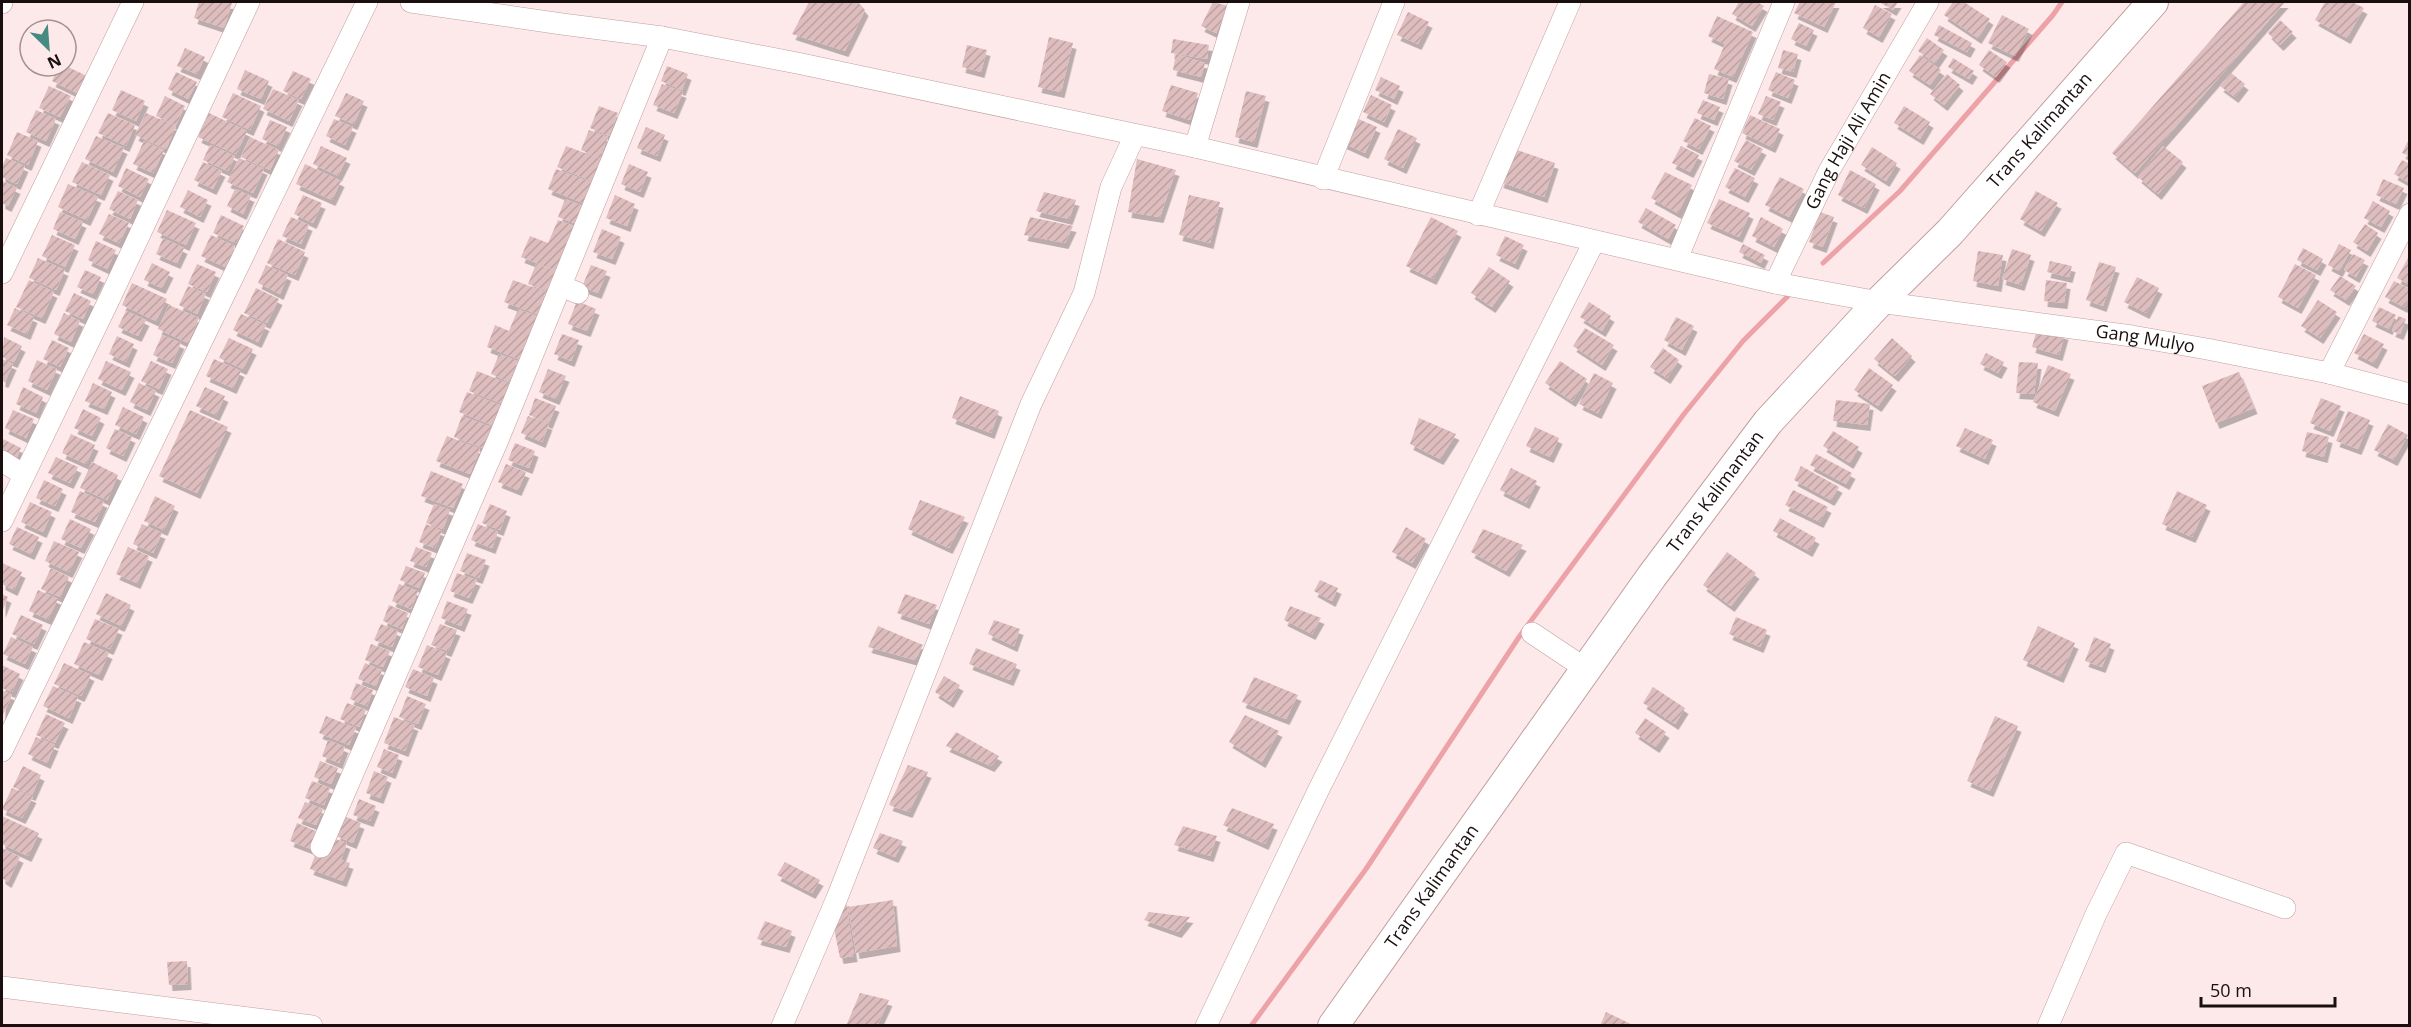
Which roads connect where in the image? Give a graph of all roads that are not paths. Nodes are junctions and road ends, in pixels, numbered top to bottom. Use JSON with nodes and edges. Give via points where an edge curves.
{"nodes":[{"id":1,"x":133,"y":2,"type":"edge"},
{"id":2,"x":249,"y":2,"type":"edge"},
{"id":3,"x":368,"y":2,"type":"edge"},
{"id":4,"x":411,"y":2,"type":"edge"},
{"id":5,"x":1239,"y":2,"type":"edge"},
{"id":6,"x":1394,"y":2,"type":"edge"},
{"id":7,"x":1570,"y":2,"type":"edge"},
{"id":8,"x":1784,"y":2,"type":"edge"},
{"id":9,"x":1928,"y":2,"type":"edge"},
{"id":10,"x":2153,"y":2,"type":"edge"},
{"id":11,"x":663,"y":37,"type":"junction"},
{"id":12,"x":1135,"y":135,"type":"junction"},
{"id":13,"x":1195,"y":147,"type":"junction"},
{"id":14,"x":1323,"y":178,"type":"junction"},
{"id":15,"x":2409,"y":214,"type":"edge"},
{"id":16,"x":1478,"y":215,"type":"junction"},
{"id":17,"x":1594,"y":242,"type":"junction"},
{"id":18,"x":1677,"y":259,"type":"junction"},
{"id":19,"x":2,"y":273,"type":"edge"},
{"id":20,"x":1780,"y":284,"type":"junction"},
{"id":21,"x":1880,"y":302,"type":"junction"},
{"id":22,"x":2328,"y":373,"type":"junction"},
{"id":23,"x":2409,"y":394,"type":"edge"},
{"id":24,"x":2,"y":461,"type":"edge"},
{"id":25,"x":24,"y":475,"type":"junction"},
{"id":26,"x":2,"y":521,"type":"edge"},
{"id":27,"x":1532,"y":633,"type":"dead end"},
{"id":28,"x":1586,"y":669,"type":"junction"},
{"id":29,"x":2,"y":751,"type":"edge"},
{"id":30,"x":321,"y":848,"type":"dead end"},
{"id":31,"x":2285,"y":908,"type":"dead end"},
{"id":32,"x":2,"y":987,"type":"edge"},
{"id":33,"x":312,"y":1026,"type":"edge"},
{"id":34,"x":783,"y":1026,"type":"edge"},
{"id":35,"x":1206,"y":1026,"type":"edge"},
{"id":36,"x":1333,"y":1026,"type":"edge"},
{"id":37,"x":2048,"y":1026,"type":"edge"}],
"edges":[{"from":1,"to":19,"type":"street"},
{"from":2,"to":25,"type":"street"},
{"from":3,"to":29,"type":"street"},
{"from":4,"to":11,"type":"street","name":"Gang Mulyo"},
{"from":5,"to":13,"type":"street"},
{"from":6,"to":14,"type":"street"},
{"from":7,"to":16,"type":"street"},
{"from":8,"to":18,"type":"street"},
{"from":9,"to":20,"type":"street","name":"Gang Haji Ali Amin","via":[[1829,171]]},
{"from":10,"to":21,"type":"highway","name":"Trans Kalimantan","via":[[1950,232]]},
{"from":11,"to":12,"type":"street","name":"Gang Mulyo"},
{"from":11,"to":30,"type":"street","via":[[569,290],[498,440]]},
{"from":12,"to":13,"type":"street","name":"Gang Mulyo"},
{"from":12,"to":34,"type":"street","via":[[1111,187],[1084,293],[1030,404]]},
{"from":13,"to":14,"type":"street","name":"Gang Mulyo"},
{"from":14,"to":16,"type":"street","name":"Gang Mulyo"},
{"from":15,"to":22,"type":"street"},
{"from":16,"to":17,"type":"street","name":"Gang Mulyo"},
{"from":17,"to":18,"type":"street","name":"Gang Mulyo"},
{"from":17,"to":35,"type":"street","via":[[1318,791]]},
{"from":18,"to":20,"type":"street","name":"Gang Mulyo"},
{"from":20,"to":21,"type":"street","name":"Gang Mulyo"},
{"from":21,"to":22,"type":"street","name":"Gang Mulyo","via":[[2132,336]]},
{"from":21,"to":28,"type":"highway","name":"Trans Kalimantan","via":[[1768,422]]},
{"from":22,"to":23,"type":"street","name":"Gang Mulyo"},
{"from":24,"to":25,"type":"street"},
{"from":25,"to":26,"type":"street"},
{"from":27,"to":28,"type":"street"},
{"from":28,"to":36,"type":"highway","name":"Trans Kalimantan"},
{"from":31,"to":37,"type":"street","via":[[2126,854]]},
{"from":32,"to":33,"type":"street"}]}
